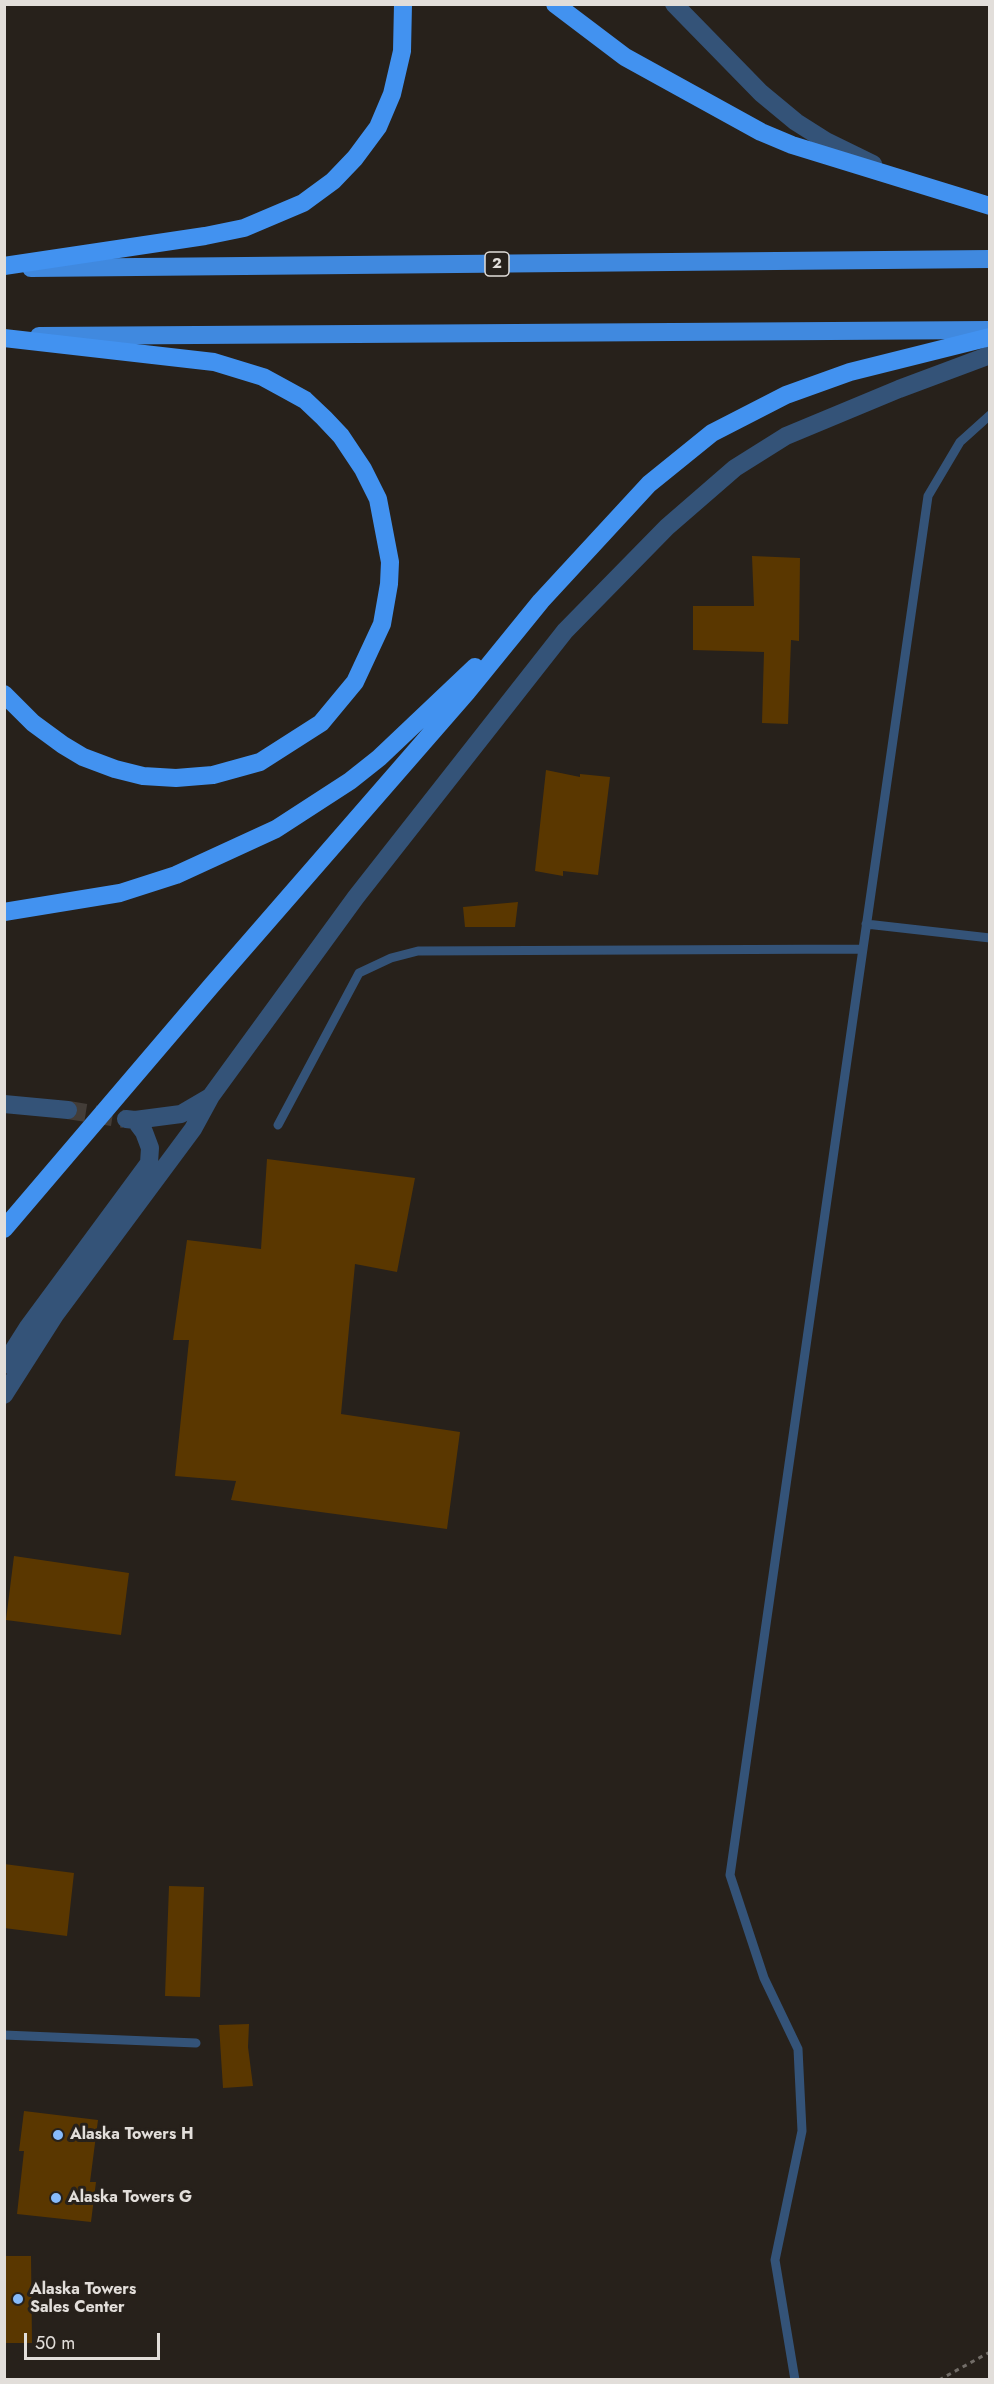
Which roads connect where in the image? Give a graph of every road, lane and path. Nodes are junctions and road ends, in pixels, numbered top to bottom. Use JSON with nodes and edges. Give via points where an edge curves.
{"nodes":[{"id":1,"x":404,"y":4,"type":"edge"},
{"id":2,"x":555,"y":4,"type":"edge"},
{"id":3,"x":674,"y":4,"type":"edge"},
{"id":4,"x":921,"y":186,"type":"junction"},
{"id":5,"x":990,"y":206,"type":"edge"},
{"id":6,"x":990,"y":259,"type":"edge"},
{"id":7,"x":4,"y":267,"type":"edge"},
{"id":8,"x":990,"y":330,"type":"edge"},
{"id":9,"x":4,"y":337,"type":"edge"},
{"id":10,"x":990,"y":337,"type":"edge"},
{"id":11,"x":990,"y":356,"type":"edge"},
{"id":12,"x":990,"y":415,"type":"edge"},
{"id":13,"x":540,"y":601,"type":"junction"},
{"id":14,"x":4,"y":694,"type":"edge"},
{"id":15,"x":4,"y":912,"type":"edge"},
{"id":16,"x":866,"y":924,"type":"junction"},
{"id":17,"x":990,"y":938,"type":"edge"},
{"id":18,"x":862,"y":949,"type":"junction"},
{"id":19,"x":211,"y":1096,"type":"junction"},
{"id":20,"x":4,"y":1104,"type":"edge"},
{"id":21,"x":68,"y":1110,"type":"tunnel mouth"},
{"id":22,"x":278,"y":1125,"type":"dead end"},
{"id":23,"x":4,"y":1229,"type":"edge"},
{"id":24,"x":4,"y":1365,"type":"edge"},
{"id":25,"x":4,"y":1395,"type":"edge"},
{"id":26,"x":4,"y":2036,"type":"edge"},
{"id":27,"x":196,"y":2043,"type":"dead end"},
{"id":28,"x":990,"y":2352,"type":"edge"},
{"id":29,"x":795,"y":2379,"type":"edge"},
{"id":30,"x":939,"y":2379,"type":"edge"}],
"edges":[{"from":1,"to":7,"type":"highway","via":[[402,51],[392,93],[378,127],[333,181],[303,203],[244,228]]},
{"from":2,"to":4,"type":"highway","via":[[625,57],[761,132]]},
{"from":3,"to":4,"type":"street","via":[[753,86],[796,122],[834,145]]},
{"from":4,"to":5,"type":"highway"},
{"from":6,"to":7,"type":"highway","number":"2"},
{"from":8,"to":9,"type":"highway"},
{"from":9,"to":14,"type":"highway","via":[[214,362],[285,388],[324,418],[363,469],[378,499],[390,562],[382,624],[355,682],[321,723],[260,762],[213,775],[176,778],[115,769],[63,745]]},
{"from":10,"to":13,"type":"highway","via":[[822,381],[753,410],[712,434],[649,484]]},
{"from":11,"to":19,"type":"street","via":[[786,436],[735,468],[667,527],[565,631],[356,897]]},
{"from":12,"to":16,"type":"lane","via":[[960,442],[928,496]]},
{"from":13,"to":15,"type":"highway","via":[[379,758],[276,829],[176,875],[61,905]]},
{"from":13,"to":23,"type":"highway","via":[[467,692]]},
{"from":16,"to":17,"type":"lane"},
{"from":16,"to":18,"type":"lane"},
{"from":18,"to":22,"type":"lane","via":[[418,951],[391,958],[358,973]]},
{"from":18,"to":29,"type":"lane","via":[[730,1875],[764,1978],[798,2049],[802,2131],[775,2260]]},
{"from":19,"to":24,"type":"street","via":[[181,1114],[130,1120],[144,1132],[150,1148],[148,1163]]},
{"from":19,"to":25,"type":"street","via":[[193,1129],[77,1284]]},
{"from":20,"to":21,"type":"street"},
{"from":26,"to":27,"type":"lane"},
{"from":28,"to":30,"type":"path"}]}
